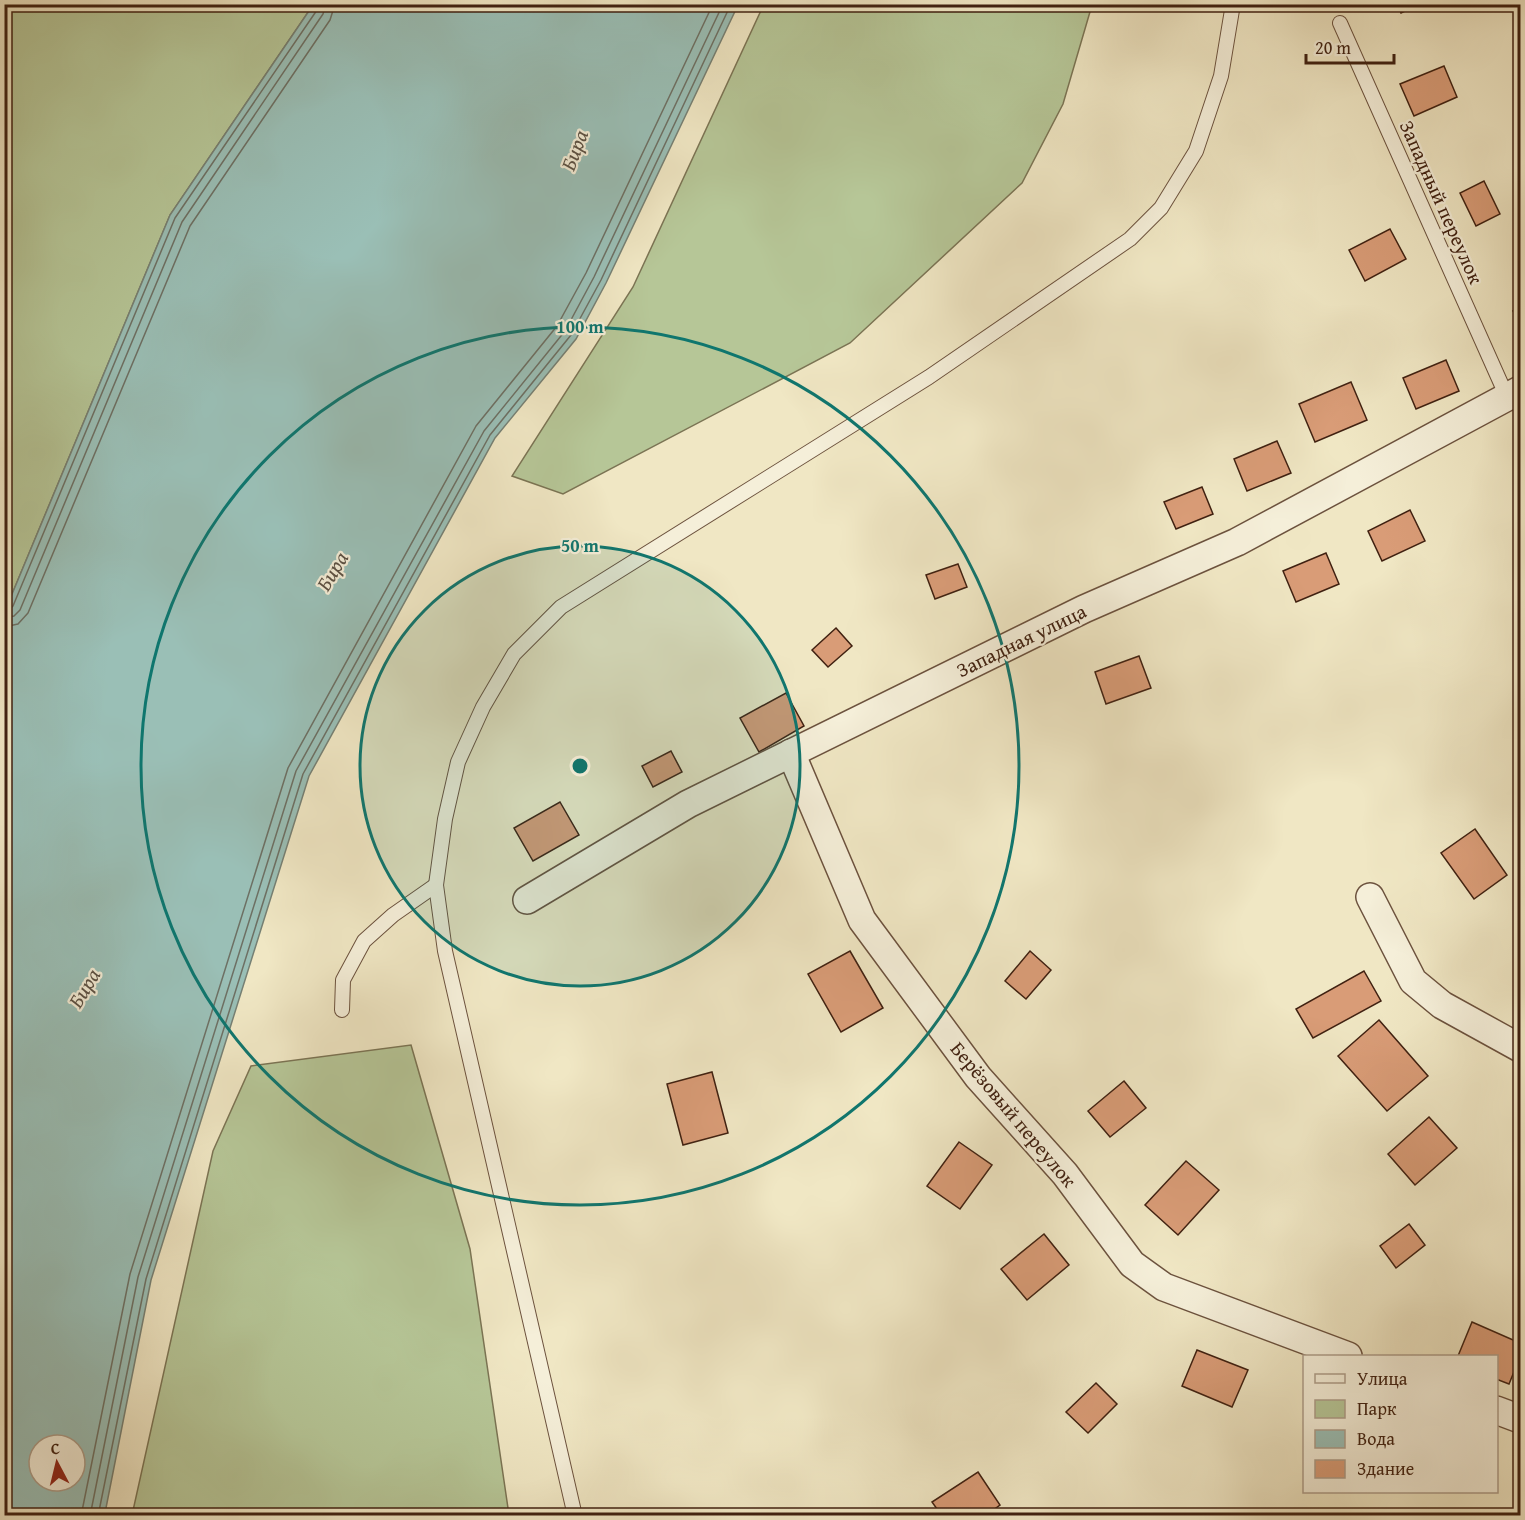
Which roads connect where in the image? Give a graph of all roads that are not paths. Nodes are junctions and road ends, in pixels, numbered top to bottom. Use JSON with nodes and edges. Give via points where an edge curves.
{"nodes":[{"id":1,"x":1233,"y":4,"type":"edge"},
{"id":2,"x":1340,"y":23,"type":"dead end"},
{"id":3,"x":1514,"y":393,"type":"edge"},
{"id":4,"x":791,"y":753,"type":"junction"},
{"id":5,"x":436,"y":885,"type":"junction"},
{"id":6,"x":1370,"y":897,"type":"dead end"},
{"id":7,"x":527,"y":900,"type":"dead end"},
{"id":8,"x":342,"y":1010,"type":"dead end"},
{"id":9,"x":1521,"y":1048,"type":"edge"},
{"id":10,"x":1345,"y":1355,"type":"edge"},
{"id":11,"x":1498,"y":1410,"type":"edge"},
{"id":12,"x":1521,"y":1419,"type":"edge"},
{"id":13,"x":575,"y":1515,"type":"edge"}],
"edges":[{"from":1,"to":5,"type":"lane","via":[[1221,76],[1196,151],[1161,208],[1130,239],[928,377],[561,607],[514,654],[483,707],[458,762]]},
{"from":2,"to":3,"type":"lane","name":"Западный переулок"},
{"from":3,"to":4,"type":"street","name":"Западная улица","via":[[1237,542],[1084,609]]},
{"from":4,"to":7,"type":"street","name":"Западная улица","via":[[688,804]]},
{"from":4,"to":10,"type":"street","name":"Берёзовый переулок","via":[[862,920],[978,1077],[1065,1174],[1132,1263],[1164,1287]]},
{"from":5,"to":8,"type":"lane","via":[[364,941],[343,980]]},
{"from":5,"to":13,"type":"lane","via":[[445,951]]},
{"from":6,"to":9,"type":"street","via":[[1413,981],[1442,1005]]},
{"from":11,"to":12,"type":"street"}]}
